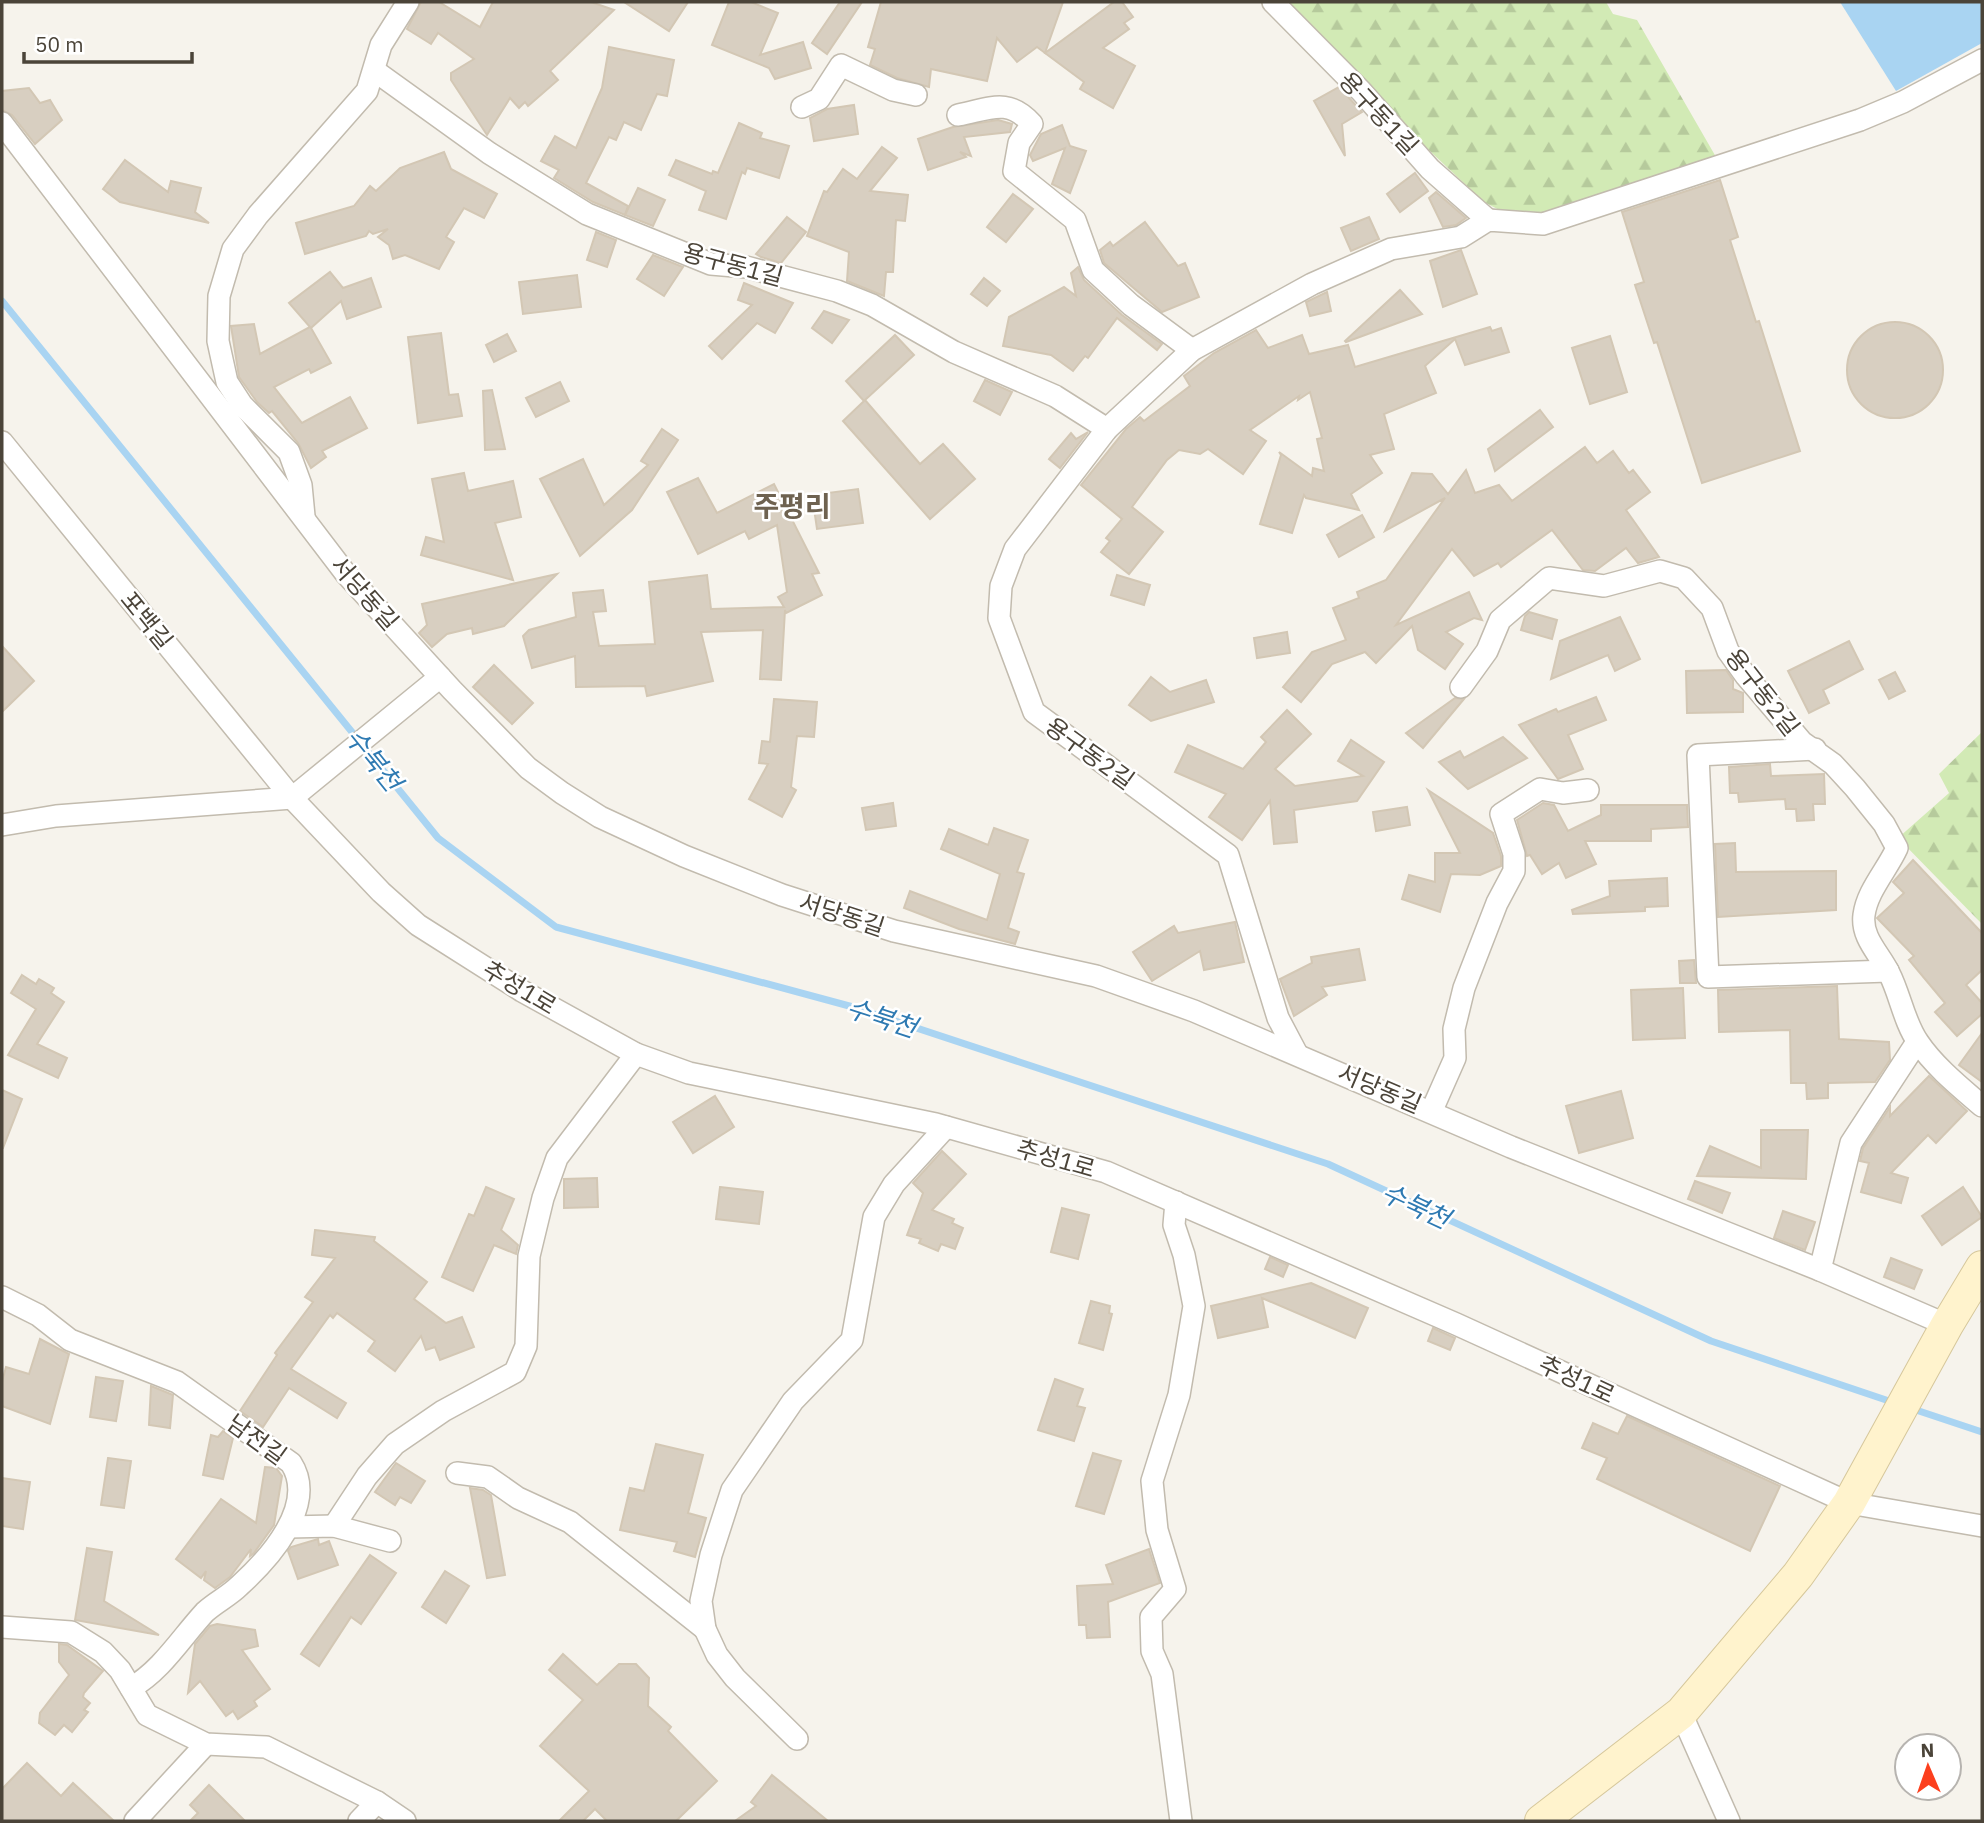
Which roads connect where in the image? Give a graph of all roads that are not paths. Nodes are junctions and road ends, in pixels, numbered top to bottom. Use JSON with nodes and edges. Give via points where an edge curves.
{"nodes":[{"id":1,"x":408,"y":2,"type":"edge"},
{"id":2,"x":1273,"y":2,"type":"edge"},
{"id":3,"x":1982,"y":60,"type":"edge"},
{"id":4,"x":375,"y":71,"type":"junction"},
{"id":5,"x":916,"y":96,"type":"dead end"},
{"id":6,"x":802,"y":107,"type":"dead end"},
{"id":7,"x":958,"y":115,"type":"dead end"},
{"id":8,"x":2,"y":124,"type":"edge"},
{"id":9,"x":1488,"y":220,"type":"junction"},
{"id":10,"x":1192,"y":350,"type":"junction"},
{"id":11,"x":1107,"y":429,"type":"junction"},
{"id":12,"x":2,"y":442,"type":"edge"},
{"id":13,"x":304,"y":516,"type":"junction"},
{"id":14,"x":440,"y":677,"type":"junction"},
{"id":15,"x":1461,"y":687,"type":"dead end"},
{"id":16,"x":1815,"y":749,"type":"junction"},
{"id":17,"x":1588,"y":790,"type":"dead end"},
{"id":18,"x":298,"y":792,"type":"junction"},
{"id":19,"x":2,"y":825,"type":"edge"},
{"id":20,"x":1888,"y":971,"type":"junction"},
{"id":21,"x":1917,"y":1042,"type":"junction"},
{"id":22,"x":636,"y":1054,"type":"junction"},
{"id":23,"x":1297,"y":1054,"type":"junction"},
{"id":24,"x":1982,"y":1106,"type":"edge"},
{"id":25,"x":1432,"y":1110,"type":"junction"},
{"id":26,"x":946,"y":1127,"type":"junction"},
{"id":27,"x":1176,"y":1202,"type":"junction"},
{"id":28,"x":1982,"y":1267,"type":"edge"},
{"id":29,"x":1821,"y":1270,"type":"junction"},
{"id":30,"x":2,"y":1297,"type":"edge"},
{"id":31,"x":1943,"y":1333,"type":"junction"},
{"id":32,"x":457,"y":1473,"type":"dead end"},
{"id":33,"x":1850,"y":1500,"type":"junction"},
{"id":34,"x":334,"y":1526,"type":"junction"},
{"id":35,"x":1982,"y":1526,"type":"edge"},
{"id":36,"x":289,"y":1527,"type":"junction"},
{"id":37,"x":390,"y":1541,"type":"dead end"},
{"id":38,"x":2,"y":1627,"type":"edge"},
{"id":39,"x":705,"y":1629,"type":"junction"},
{"id":40,"x":131,"y":1688,"type":"junction"},
{"id":41,"x":1681,"y":1713,"type":"junction"},
{"id":42,"x":797,"y":1739,"type":"dead end"},
{"id":43,"x":206,"y":1744,"type":"junction"},
{"id":44,"x":377,"y":1802,"type":"junction"},
{"id":45,"x":135,"y":1821,"type":"edge"},
{"id":46,"x":359,"y":1821,"type":"edge"},
{"id":47,"x":405,"y":1821,"type":"edge"},
{"id":48,"x":1181,"y":1821,"type":"edge"},
{"id":49,"x":1541,"y":1821,"type":"edge"},
{"id":50,"x":1729,"y":1821,"type":"edge"}],
"edges":[{"from":1,"to":4,"type":"street","via":[[381,45]]},
{"from":2,"to":9,"type":"street","name":"용구동1길","via":[[1430,169]]},
{"from":3,"to":9,"type":"street","via":[[1860,121],[1556,220],[1543,224]]},
{"from":4,"to":11,"type":"street","name":"용구동1길","via":[[489,153],[587,214],[711,264],[746,267],[872,305],[954,352],[1055,396]]},
{"from":4,"to":13,"type":"street","via":[[351,113],[233,249],[219,296],[218,341],[227,382],[242,405],[289,452],[301,485]]},
{"from":5,"to":6,"type":"street","via":[[841,65],[819,99]]},
{"from":7,"to":10,"type":"street","via":[[1007,106],[1020,110],[1032,124],[1019,143],[1014,171],[1075,220],[1093,270]]},
{"from":8,"to":13,"type":"street","name":"서당동길"},
{"from":9,"to":10,"type":"street","name":"용구동2길","via":[[1461,237],[1391,249],[1352,264]]},
{"from":10,"to":11,"type":"street","name":"용구동2길"},
{"from":11,"to":23,"type":"street","name":"용구동2길","via":[[1015,549],[1001,586],[999,618],[1034,712],[1228,855],[1278,1018]]},
{"from":12,"to":18,"type":"street","name":"포백길"},
{"from":13,"to":14,"type":"street","name":"서당동길","via":[[346,574]]},
{"from":14,"to":18,"type":"street"},
{"from":14,"to":23,"type":"street","name":"서당동길","via":[[528,768],[562,793],[600,817],[684,856],[782,895],[894,931],[1097,976]]},
{"from":15,"to":16,"type":"street","name":"용구동2길","via":[[1487,651],[1500,620],[1549,578],[1604,586],[1660,571],[1684,578],[1702,594],[1728,651],[1746,676],[1802,742]]},
{"from":16,"to":20,"type":"street","name":"용구동2길","via":[[1855,788],[1884,824],[1896,848],[1863,916],[1867,938]]},
{"from":16,"to":20,"type":"street","via":[[1698,755],[1708,977]]},
{"from":17,"to":25,"type":"street","via":[[1563,793],[1540,789],[1501,814],[1514,854],[1514,871],[1464,988],[1454,1030],[1455,1058]]},
{"from":18,"to":19,"type":"street"},
{"from":18,"to":22,"type":"street","name":"추성1로","via":[[381,892],[418,925],[522,991]]},
{"from":20,"to":21,"type":"street","name":"용구동2길"},
{"from":21,"to":24,"type":"street","name":"용구동2길"},
{"from":21,"to":29,"type":"street","via":[[1851,1143]]},
{"from":22,"to":26,"type":"street","name":"추성1로","via":[[690,1073]]},
{"from":22,"to":34,"type":"street","via":[[557,1158],[529,1256],[526,1346],[515,1372],[394,1444]]},
{"from":23,"to":25,"type":"street","name":"서당동길"},
{"from":25,"to":29,"type":"street","name":"서당동길","via":[[1558,1166]]},
{"from":26,"to":27,"type":"street","name":"추성1로","via":[[1106,1172]]},
{"from":26,"to":39,"type":"street","via":[[894,1184],[874,1217],[852,1340],[793,1401],[732,1490],[701,1601]]},
{"from":27,"to":33,"type":"street","name":"추성1로"},
{"from":27,"to":48,"type":"street","via":[[1174,1225],[1194,1306],[1179,1395],[1152,1481],[1157,1530],[1175,1589],[1151,1617],[1152,1651],[1162,1674]]},
{"from":28,"to":31,"type":"street"},
{"from":29,"to":31,"type":"street","name":"서당동길"},
{"from":30,"to":36,"type":"street","name":"남전길","via":[[38,1315],[70,1340],[177,1382],[291,1463],[299,1478]]},
{"from":31,"to":33,"type":"street"},
{"from":32,"to":39,"type":"street","via":[[488,1477],[518,1498],[570,1522]]},
{"from":33,"to":35,"type":"street","name":"추성1로"},
{"from":33,"to":41,"type":"street","via":[[1798,1575]]},
{"from":34,"to":36,"type":"street"},
{"from":34,"to":37,"type":"street"},
{"from":36,"to":40,"type":"street","name":"남전길","via":[[239,1587],[215,1603],[151,1674]]},
{"from":38,"to":40,"type":"street","via":[[71,1632],[103,1652]]},
{"from":39,"to":42,"type":"street","via":[[735,1678]]},
{"from":40,"to":43,"type":"street","via":[[147,1715]]},
{"from":41,"to":49,"type":"street"},
{"from":41,"to":50,"type":"street"},
{"from":43,"to":44,"type":"street","via":[[266,1747]]},
{"from":43,"to":45,"type":"street"},
{"from":44,"to":46,"type":"street"},
{"from":44,"to":47,"type":"street"}]}
